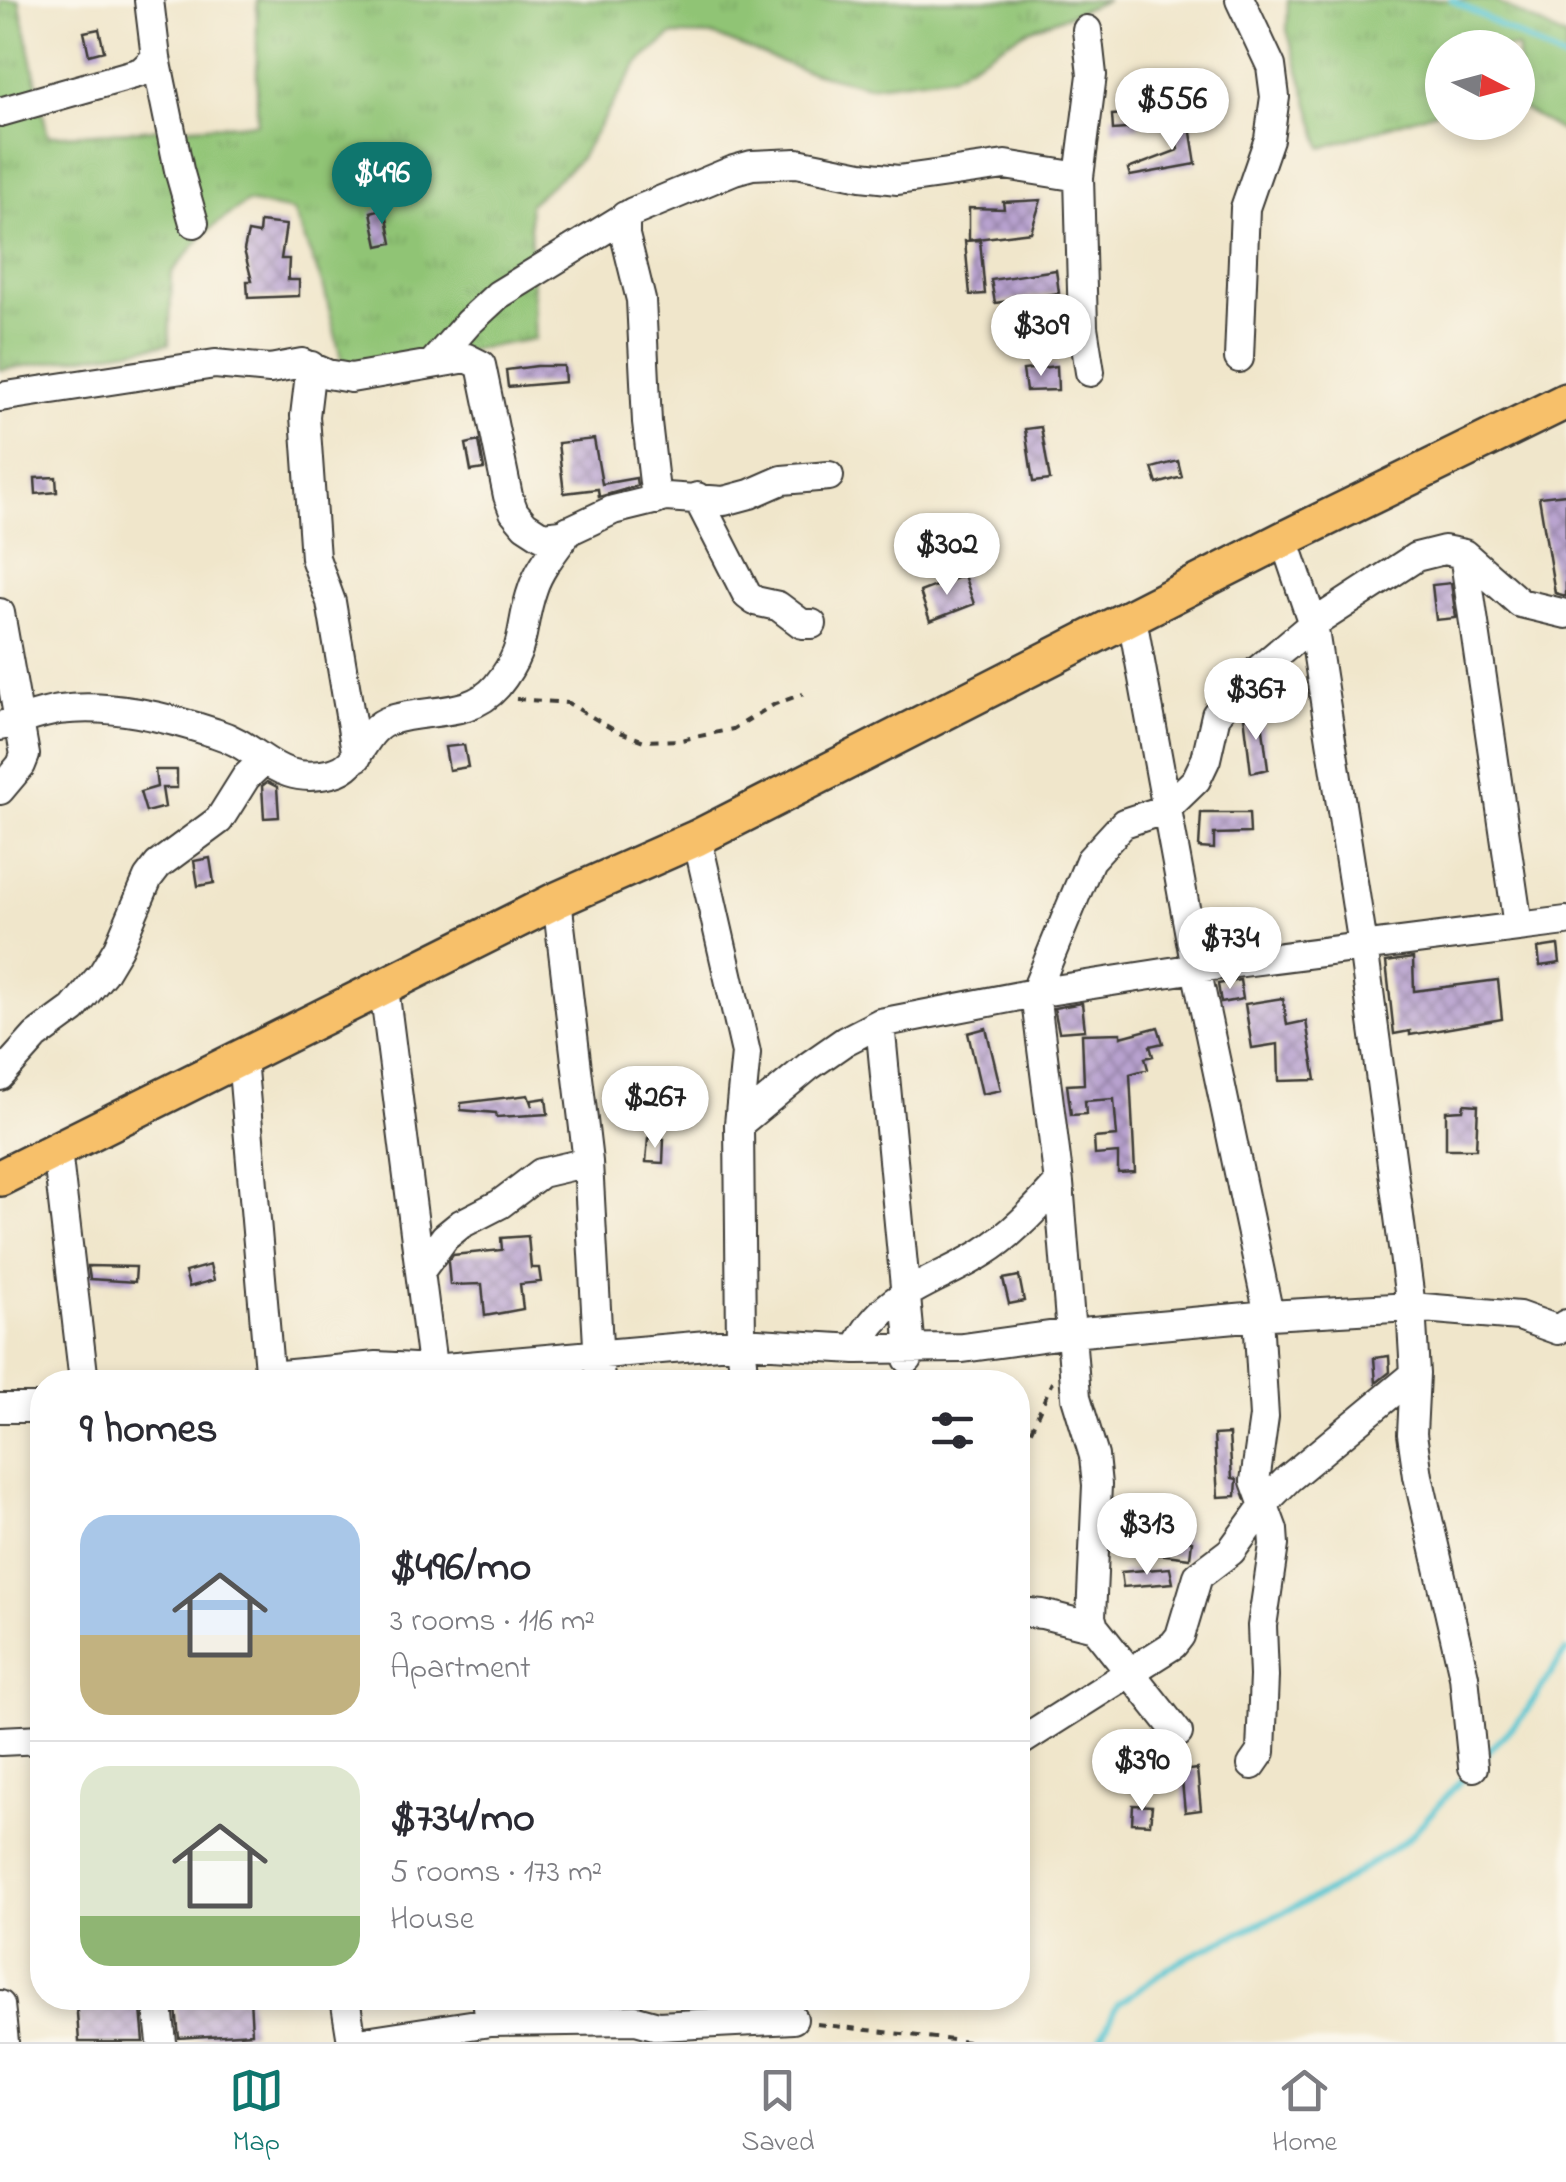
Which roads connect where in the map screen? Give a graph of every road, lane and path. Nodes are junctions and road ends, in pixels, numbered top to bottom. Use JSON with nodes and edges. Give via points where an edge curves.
{"nodes":[{"id":1,"x":149,"y":0,"type":"edge"},
{"id":2,"x":1240,"y":0,"type":"edge"},
{"id":3,"x":1087,"y":30,"type":"dead end"},
{"id":4,"x":156,"y":58,"type":"junction"},
{"id":5,"x":0,"y":112,"type":"edge"},
{"id":6,"x":1079,"y":177,"type":"junction"},
{"id":7,"x":625,"y":216,"type":"junction"},
{"id":8,"x":194,"y":223,"type":"dead end"},
{"id":9,"x":1239,"y":358,"type":"dead end"},
{"id":10,"x":433,"y":362,"type":"junction"},
{"id":11,"x":310,"y":366,"type":"junction"},
{"id":12,"x":1090,"y":372,"type":"dead end"},
{"id":13,"x":0,"y":397,"type":"edge"},
{"id":14,"x":1566,"y":401,"type":"edge"},
{"id":15,"x":829,"y":476,"type":"dead end"},
{"id":16,"x":698,"y":497,"type":"junction"},
{"id":17,"x":656,"y":500,"type":"junction"},
{"id":18,"x":525,"y":525,"type":"junction"},
{"id":19,"x":568,"y":530,"type":"junction"},
{"id":20,"x":1284,"y":539,"type":"junction"},
{"id":21,"x":1464,"y":554,"type":"junction"},
{"id":22,"x":534,"y":585,"type":"junction"},
{"id":23,"x":0,"y":614,"type":"edge"},
{"id":24,"x":1566,"y":614,"type":"edge"},
{"id":25,"x":1132,"y":618,"type":"junction"},
{"id":26,"x":812,"y":624,"type":"dead end"},
{"id":27,"x":1313,"y":624,"type":"junction"},
{"id":28,"x":803,"y":694,"type":"dead end"},
{"id":29,"x":513,"y":699,"type":"dead end"},
{"id":30,"x":9,"y":724,"type":"edge"},
{"id":31,"x":357,"y":757,"type":"junction"},
{"id":32,"x":262,"y":762,"type":"junction"},
{"id":33,"x":0,"y":790,"type":"edge"},
{"id":34,"x":1166,"y":809,"type":"junction"},
{"id":35,"x":697,"y":838,"type":"junction"},
{"id":36,"x":558,"y":900,"type":"junction"},
{"id":37,"x":1566,"y":921,"type":"edge"},
{"id":38,"x":1518,"y":926,"type":"junction"},
{"id":39,"x":1363,"y":946,"type":"junction"},
{"id":40,"x":1196,"y":968,"type":"junction"},
{"id":41,"x":384,"y":988,"type":"junction"},
{"id":42,"x":1036,"y":992,"type":"junction"},
{"id":43,"x":880,"y":1023,"type":"junction"},
{"id":44,"x":242,"y":1058,"type":"junction"},
{"id":45,"x":0,"y":1076,"type":"edge"},
{"id":46,"x":739,"y":1124,"type":"junction"},
{"id":47,"x":57,"y":1150,"type":"junction"},
{"id":48,"x":588,"y":1162,"type":"junction"},
{"id":49,"x":0,"y":1178,"type":"edge"},
{"id":50,"x":1059,"y":1182,"type":"junction"},
{"id":51,"x":420,"y":1270,"type":"junction"},
{"id":52,"x":905,"y":1292,"type":"junction"},
{"id":53,"x":1412,"y":1306,"type":"junction"},
{"id":54,"x":1263,"y":1316,"type":"junction"},
{"id":55,"x":1563,"y":1334,"type":"edge"},
{"id":56,"x":1072,"y":1339,"type":"junction"},
{"id":57,"x":741,"y":1342,"type":"junction"},
{"id":58,"x":856,"y":1349,"type":"junction"},
{"id":59,"x":598,"y":1354,"type":"junction"},
{"id":60,"x":909,"y":1354,"type":"junction"},
{"id":61,"x":83,"y":1370,"type":"edge"},
{"id":62,"x":269,"y":1370,"type":"edge"},
{"id":63,"x":344,"y":1370,"type":"edge"},
{"id":64,"x":399,"y":1370,"type":"edge"},
{"id":65,"x":432,"y":1370,"type":"edge"},
{"id":66,"x":478,"y":1370,"type":"edge"},
{"id":67,"x":599,"y":1370,"type":"edge"},
{"id":68,"x":744,"y":1370,"type":"edge"},
{"id":69,"x":1415,"y":1374,"type":"junction"},
{"id":70,"x":0,"y":1408,"type":"edge"},
{"id":71,"x":30,"y":1408,"type":"edge"},
{"id":72,"x":1030,"y":1433,"type":"edge"},
{"id":73,"x":1264,"y":1506,"type":"junction"},
{"id":74,"x":1092,"y":1582,"type":"junction"},
{"id":75,"x":1030,"y":1613,"type":"edge"},
{"id":76,"x":1094,"y":1627,"type":"junction"},
{"id":77,"x":1128,"y":1672,"type":"junction"},
{"id":78,"x":1178,"y":1733,"type":"dead end"},
{"id":79,"x":1030,"y":1735,"type":"edge"},
{"id":80,"x":30,"y":1740,"type":"edge"},
{"id":81,"x":0,"y":1741,"type":"edge"},
{"id":82,"x":1252,"y":1764,"type":"dead end"},
{"id":83,"x":1473,"y":1767,"type":"dead end"},
{"id":84,"x":0,"y":2005,"type":"edge"},
{"id":85,"x":158,"y":2010,"type":"edge"},
{"id":86,"x":348,"y":2010,"type":"edge"},
{"id":87,"x":488,"y":2010,"type":"edge"},
{"id":88,"x":794,"y":2020,"type":"edge"},
{"id":89,"x":637,"y":2025,"type":"edge"},
{"id":90,"x":4,"y":2042,"type":"edge"},
{"id":91,"x":162,"y":2042,"type":"edge"},
{"id":92,"x":356,"y":2042,"type":"edge"},
{"id":93,"x":969,"y":2042,"type":"edge"}],
"edges":[{"from":1,"to":4,"type":"street"},
{"from":2,"to":9,"type":"street","via":[[1270,66],[1275,97],[1245,208]]},
{"from":3,"to":6,"type":"street","via":[[1091,90]]},
{"from":4,"to":5,"type":"street","via":[[141,72]]},
{"from":4,"to":8,"type":"street"},
{"from":6,"to":7,"type":"street","via":[[1005,165],[898,180],[797,163],[752,165]]},
{"from":6,"to":12,"type":"street"},
{"from":7,"to":10,"type":"street","via":[[498,295]]},
{"from":7,"to":17,"type":"street","via":[[642,300]]},
{"from":10,"to":11,"type":"street","via":[[351,378]]},
{"from":10,"to":18,"type":"street","via":[[468,358],[480,365],[508,496]]},
{"from":11,"to":13,"type":"street","via":[[215,364]]},
{"from":11,"to":31,"type":"street","via":[[305,416],[315,558],[330,602]]},
{"from":14,"to":20,"type":"main road"},
{"from":15,"to":16,"type":"street","via":[[782,480],[724,500]]},
{"from":16,"to":17,"type":"street"},
{"from":16,"to":26,"type":"street","via":[[747,595]]},
{"from":17,"to":19,"type":"street"},
{"from":18,"to":19,"type":"street","via":[[550,538]]},
{"from":18,"to":22,"type":"street"},
{"from":19,"to":22,"type":"street"},
{"from":20,"to":25,"type":"main road"},
{"from":20,"to":27,"type":"street"},
{"from":21,"to":24,"type":"street","via":[[1520,603]]},
{"from":21,"to":27,"type":"street","via":[[1444,550],[1416,557]]},
{"from":21,"to":38,"type":"street"},
{"from":22,"to":31,"type":"street","via":[[520,650],[493,690],[458,710],[379,724]]},
{"from":23,"to":30,"type":"street"},
{"from":25,"to":34,"type":"street"},
{"from":25,"to":35,"type":"main road"},
{"from":27,"to":34,"type":"street","via":[[1238,686],[1216,715],[1196,780]]},
{"from":27,"to":39,"type":"street"},
{"from":28,"to":29,"type":"path","via":[[733,729],[644,741],[568,703]]},
{"from":30,"to":32,"type":"street","via":[[60,710],[112,709],[218,733]]},
{"from":30,"to":33,"type":"street","via":[[25,755]]},
{"from":31,"to":32,"type":"street","via":[[336,773],[298,777]]},
{"from":32,"to":45,"type":"street","via":[[218,820],[158,865],[103,973]]},
{"from":34,"to":40,"type":"street"},
{"from":34,"to":42,"type":"street","via":[[1124,823],[1090,860]]},
{"from":35,"to":36,"type":"main road"},
{"from":35,"to":46,"type":"street","via":[[746,1053]]},
{"from":36,"to":41,"type":"main road"},
{"from":36,"to":48,"type":"street"},
{"from":37,"to":38,"type":"street"},
{"from":38,"to":39,"type":"street"},
{"from":39,"to":40,"type":"street"},
{"from":39,"to":53,"type":"street"},
{"from":40,"to":42,"type":"street"},
{"from":40,"to":54,"type":"street"},
{"from":41,"to":44,"type":"main road"},
{"from":41,"to":51,"type":"street"},
{"from":42,"to":43,"type":"street"},
{"from":42,"to":50,"type":"street"},
{"from":43,"to":46,"type":"street","via":[[809,1066]]},
{"from":43,"to":52,"type":"street"},
{"from":44,"to":47,"type":"main road"},
{"from":44,"to":62,"type":"street"},
{"from":46,"to":57,"type":"street"},
{"from":47,"to":49,"type":"main road"},
{"from":47,"to":61,"type":"street"},
{"from":48,"to":51,"type":"street","via":[[541,1174],[460,1224]]},
{"from":48,"to":59,"type":"street"},
{"from":50,"to":52,"type":"street","via":[[985,1252]]},
{"from":50,"to":56,"type":"street"},
{"from":51,"to":65,"type":"street"},
{"from":52,"to":58,"type":"street","via":[[875,1318]]},
{"from":52,"to":60,"type":"street"},
{"from":53,"to":54,"type":"street"},
{"from":53,"to":55,"type":"street","via":[[1519,1316]]},
{"from":53,"to":69,"type":"street"},
{"from":54,"to":56,"type":"street"},
{"from":54,"to":73,"type":"street","via":[[1264,1417],[1255,1481]]},
{"from":56,"to":60,"type":"street"},
{"from":56,"to":72,"type":"path"},
{"from":56,"to":74,"type":"street","via":[[1076,1397],[1096,1470]]},
{"from":57,"to":58,"type":"street"},
{"from":57,"to":59,"type":"street"},
{"from":57,"to":68,"type":"street"},
{"from":58,"to":60,"type":"street"},
{"from":59,"to":66,"type":"street"},
{"from":59,"to":67,"type":"street"},
{"from":63,"to":64,"type":"street"},
{"from":69,"to":73,"type":"street"},
{"from":69,"to":83,"type":"street","via":[[1418,1476],[1464,1676]]},
{"from":70,"to":71,"type":"street"},
{"from":73,"to":77,"type":"street","via":[[1232,1551],[1198,1576],[1180,1636]]},
{"from":73,"to":82,"type":"street","via":[[1274,1545],[1262,1626],[1260,1752]]},
{"from":74,"to":75,"type":"street"},
{"from":74,"to":76,"type":"street"},
{"from":75,"to":76,"type":"street"},
{"from":76,"to":77,"type":"street"},
{"from":77,"to":78,"type":"street"},
{"from":77,"to":79,"type":"street"},
{"from":80,"to":81,"type":"street"},
{"from":84,"to":90,"type":"street"},
{"from":85,"to":91,"type":"street"},
{"from":86,"to":92,"type":"street"},
{"from":87,"to":89,"type":"street"},
{"from":87,"to":92,"type":"street"},
{"from":88,"to":89,"type":"street"},
{"from":88,"to":93,"type":"path"}]}
